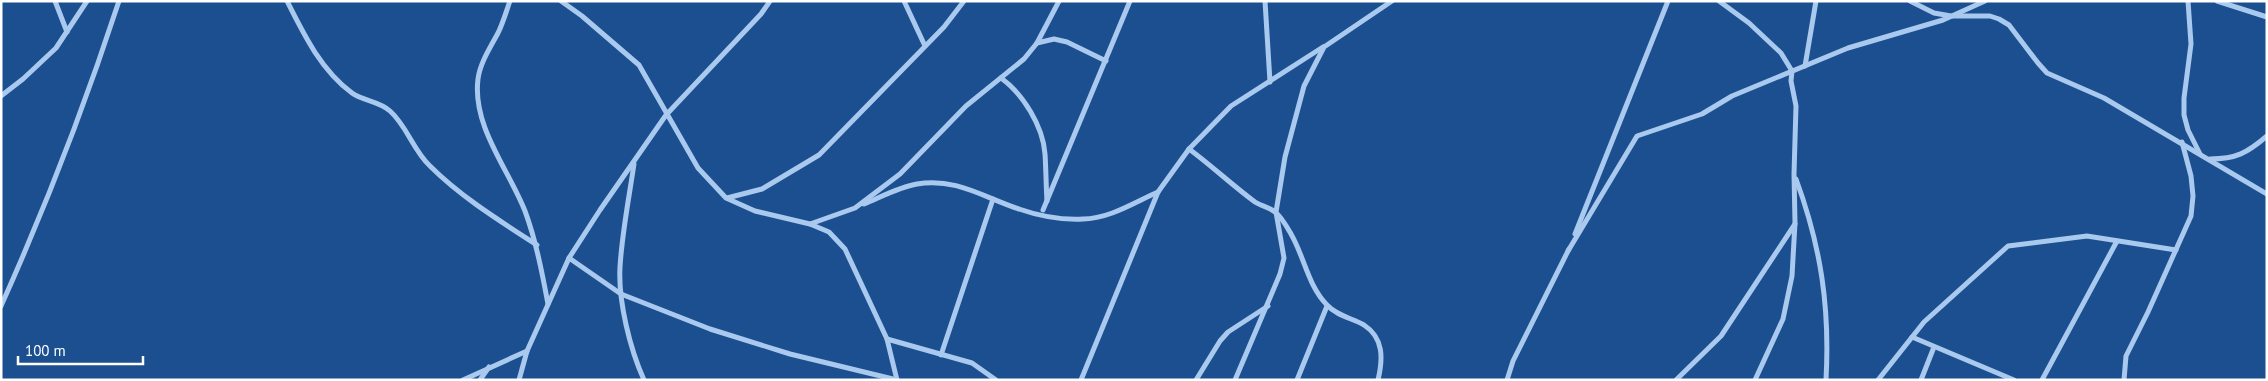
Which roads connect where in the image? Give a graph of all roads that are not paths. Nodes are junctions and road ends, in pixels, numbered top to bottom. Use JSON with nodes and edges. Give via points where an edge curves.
{"nodes":[{"id":1,"x":54,"y":1,"type":"edge"},
{"id":2,"x":87,"y":1,"type":"edge"},
{"id":3,"x":119,"y":1,"type":"edge"},
{"id":4,"x":510,"y":1,"type":"edge"},
{"id":5,"x":561,"y":1,"type":"edge"},
{"id":6,"x":770,"y":1,"type":"edge"},
{"id":7,"x":904,"y":1,"type":"edge"},
{"id":8,"x":964,"y":1,"type":"edge"},
{"id":9,"x":1059,"y":1,"type":"edge"},
{"id":10,"x":1130,"y":1,"type":"edge"},
{"id":11,"x":1265,"y":1,"type":"edge"},
{"id":12,"x":1392,"y":1,"type":"edge"},
{"id":13,"x":1668,"y":1,"type":"edge"},
{"id":14,"x":1719,"y":1,"type":"edge"},
{"id":15,"x":1816,"y":1,"type":"edge"},
{"id":16,"x":1910,"y":1,"type":"edge"},
{"id":17,"x":1985,"y":1,"type":"edge"},
{"id":18,"x":2188,"y":1,"type":"edge"},
{"id":19,"x":2217,"y":1,"type":"edge"},
{"id":20,"x":2239,"y":1,"type":"edge"},
{"id":21,"x":288,"y":2,"type":"edge"},
{"id":22,"x":2236,"y":7,"type":"junction"},
{"id":23,"x":1952,"y":16,"type":"junction"},
{"id":24,"x":2267,"y":17,"type":"edge"},
{"id":25,"x":68,"y":32,"type":"junction"},
{"id":26,"x":1038,"y":43,"type":"junction"},
{"id":27,"x":925,"y":46,"type":"junction"},
{"id":28,"x":1324,"y":47,"type":"junction"},
{"id":29,"x":1106,"y":60,"type":"junction"},
{"id":30,"x":1805,"y":66,"type":"junction"},
{"id":31,"x":1792,"y":71,"type":"junction"},
{"id":32,"x":1001,"y":78,"type":"junction"},
{"id":33,"x":1270,"y":82,"type":"junction"},
{"id":34,"x":1,"y":96,"type":"edge"},
{"id":35,"x":666,"y":115,"type":"junction"},
{"id":36,"x":2267,"y":136,"type":"edge"},
{"id":37,"x":2182,"y":142,"type":"junction"},
{"id":38,"x":1189,"y":149,"type":"junction"},
{"id":39,"x":2200,"y":154,"type":"junction"},
{"id":40,"x":2208,"y":159,"type":"junction"},
{"id":41,"x":634,"y":161,"type":"junction"},
{"id":42,"x":1794,"y":174,"type":"junction"},
{"id":43,"x":1158,"y":192,"type":"junction"},
{"id":44,"x":2267,"y":194,"type":"edge"},
{"id":45,"x":726,"y":198,"type":"junction"},
{"id":46,"x":993,"y":199,"type":"junction"},
{"id":47,"x":855,"y":208,"type":"junction"},
{"id":48,"x":1043,"y":210,"type":"junction"},
{"id":49,"x":1276,"y":212,"type":"junction"},
{"id":50,"x":1051,"y":216,"type":"junction"},
{"id":51,"x":1795,"y":223,"type":"junction"},
{"id":52,"x":810,"y":224,"type":"junction"},
{"id":53,"x":2117,"y":241,"type":"junction"},
{"id":54,"x":537,"y":245,"type":"junction"},
{"id":55,"x":2176,"y":250,"type":"junction"},
{"id":56,"x":1568,"y":251,"type":"junction"},
{"id":57,"x":569,"y":258,"type":"junction"},
{"id":58,"x":621,"y":294,"type":"junction"},
{"id":59,"x":548,"y":304,"type":"junction"},
{"id":60,"x":1268,"y":305,"type":"junction"},
{"id":61,"x":1,"y":306,"type":"edge"},
{"id":62,"x":1327,"y":306,"type":"junction"},
{"id":63,"x":1912,"y":337,"type":"junction"},
{"id":64,"x":888,"y":339,"type":"junction"},
{"id":65,"x":1934,"y":347,"type":"junction"},
{"id":66,"x":527,"y":351,"type":"junction"},
{"id":67,"x":941,"y":355,"type":"junction"},
{"id":68,"x":489,"y":367,"type":"junction"},
{"id":69,"x":897,"y":379,"type":"edge"},
{"id":70,"x":463,"y":380,"type":"edge"},
{"id":71,"x":480,"y":380,"type":"edge"},
{"id":72,"x":519,"y":380,"type":"edge"},
{"id":73,"x":644,"y":380,"type":"edge"},
{"id":74,"x":996,"y":380,"type":"edge"},
{"id":75,"x":1081,"y":380,"type":"edge"},
{"id":76,"x":1196,"y":380,"type":"edge"},
{"id":77,"x":1235,"y":380,"type":"edge"},
{"id":78,"x":1297,"y":380,"type":"edge"},
{"id":79,"x":1378,"y":380,"type":"edge"},
{"id":80,"x":1507,"y":380,"type":"edge"},
{"id":81,"x":1676,"y":380,"type":"edge"},
{"id":82,"x":1755,"y":380,"type":"edge"},
{"id":83,"x":1826,"y":380,"type":"edge"},
{"id":84,"x":1878,"y":380,"type":"edge"},
{"id":85,"x":1921,"y":380,"type":"edge"},
{"id":86,"x":2014,"y":380,"type":"edge"},
{"id":87,"x":2042,"y":380,"type":"edge"},
{"id":88,"x":2124,"y":380,"type":"edge"}],
"edges":[{"from":1,"to":25,"type":"street"},
{"from":2,"to":25,"type":"street"},
{"from":3,"to":61,"type":"street","via":[[66,151]]},
{"from":4,"to":54,"type":"street","via":[[478,78],[478,97],[487,134],[524,209]]},
{"from":5,"to":35,"type":"street","via":[[639,65]]},
{"from":6,"to":35,"type":"street"},
{"from":7,"to":27,"type":"street"},
{"from":8,"to":27,"type":"street"},
{"from":9,"to":26,"type":"street"},
{"from":10,"to":29,"type":"street"},
{"from":11,"to":33,"type":"street"},
{"from":12,"to":28,"type":"street"},
{"from":13,"to":56,"type":"street"},
{"from":14,"to":31,"type":"street","via":[[1781,53]]},
{"from":15,"to":30,"type":"street"},
{"from":16,"to":23,"type":"street","via":[[1934,13]]},
{"from":17,"to":23,"type":"street"},
{"from":18,"to":39,"type":"street","via":[[2191,44],[2184,115]]},
{"from":19,"to":22,"type":"street"},
{"from":20,"to":22,"type":"street"},
{"from":21,"to":54,"type":"street","via":[[320,61],[334,78],[354,94],[389,110],[430,166]]},
{"from":22,"to":24,"type":"street"},
{"from":23,"to":30,"type":"street","via":[[1848,48]]},
{"from":23,"to":37,"type":"street","via":[[1999,19],[2009,26],[2047,73],[2104,98]]},
{"from":25,"to":34,"type":"street","via":[[42,63]]},
{"from":26,"to":29,"type":"street","via":[[1054,39],[1067,42]]},
{"from":26,"to":32,"type":"street"},
{"from":27,"to":45,"type":"street","via":[[820,154],[762,189]]},
{"from":28,"to":33,"type":"street"},
{"from":28,"to":49,"type":"street","via":[[1304,86],[1294,118]]},
{"from":29,"to":48,"type":"street"},
{"from":30,"to":31,"type":"street"},
{"from":31,"to":42,"type":"street","via":[[1796,106]]},
{"from":31,"to":56,"type":"street","via":[[1732,96],[1702,114],[1637,136]]},
{"from":32,"to":47,"type":"street","via":[[966,106],[900,174]]},
{"from":32,"to":48,"type":"street","via":[[1024,101],[1042,139],[1047,200]]},
{"from":33,"to":38,"type":"street","via":[[1231,106]]},
{"from":35,"to":41,"type":"street"},
{"from":35,"to":45,"type":"street","via":[[698,168]]},
{"from":36,"to":40,"type":"street","via":[[2250,150],[2236,156]]},
{"from":37,"to":39,"type":"street"},
{"from":37,"to":55,"type":"street","via":[[2193,196],[2191,216]]},
{"from":38,"to":43,"type":"street"},
{"from":38,"to":49,"type":"street","via":[[1257,204]]},
{"from":39,"to":40,"type":"street"},
{"from":40,"to":44,"type":"street"},
{"from":41,"to":57,"type":"street"},
{"from":41,"to":58,"type":"street","via":[[620,268]]},
{"from":42,"to":51,"type":"street"},
{"from":42,"to":83,"type":"street","via":[[1819,253],[1826,310]]},
{"from":43,"to":50,"type":"street","via":[[1103,216],[1084,219]]},
{"from":43,"to":75,"type":"street"},
{"from":45,"to":52,"type":"street","via":[[755,211]]},
{"from":46,"to":47,"type":"street","via":[[945,182],[917,184]]},
{"from":46,"to":50,"type":"street","via":[[1020,210]]},
{"from":46,"to":67,"type":"street"},
{"from":47,"to":52,"type":"street"},
{"from":48,"to":50,"type":"street"},
{"from":49,"to":60,"type":"street","via":[[1284,258]]},
{"from":49,"to":62,"type":"street","via":[[1291,234],[1313,286]]},
{"from":51,"to":81,"type":"street","via":[[1721,336]]},
{"from":51,"to":82,"type":"street","via":[[1792,276],[1783,319]]},
{"from":52,"to":64,"type":"street","via":[[829,232],[845,249]]},
{"from":53,"to":55,"type":"street"},
{"from":53,"to":63,"type":"street","via":[[2087,236],[2008,246],[1950,297]]},
{"from":53,"to":87,"type":"street"},
{"from":54,"to":59,"type":"street"},
{"from":55,"to":88,"type":"street","via":[[2126,356]]},
{"from":56,"to":80,"type":"street","via":[[1513,361]]},
{"from":57,"to":58,"type":"street"},
{"from":57,"to":59,"type":"street"},
{"from":58,"to":69,"type":"street","via":[[710,329],[781,351]]},
{"from":58,"to":73,"type":"street","via":[[630,339]]},
{"from":59,"to":66,"type":"street"},
{"from":60,"to":76,"type":"street","via":[[1228,332]]},
{"from":60,"to":77,"type":"street"},
{"from":62,"to":78,"type":"street"},
{"from":62,"to":79,"type":"street","via":[[1363,325],[1380,343],[1382,358]]},
{"from":63,"to":65,"type":"street"},
{"from":63,"to":84,"type":"street"},
{"from":64,"to":67,"type":"street"},
{"from":64,"to":69,"type":"street"},
{"from":65,"to":85,"type":"street"},
{"from":65,"to":86,"type":"street"},
{"from":66,"to":68,"type":"street"},
{"from":66,"to":72,"type":"street"},
{"from":67,"to":74,"type":"street","via":[[972,364]]},
{"from":68,"to":70,"type":"street"},
{"from":68,"to":71,"type":"street"}]}
